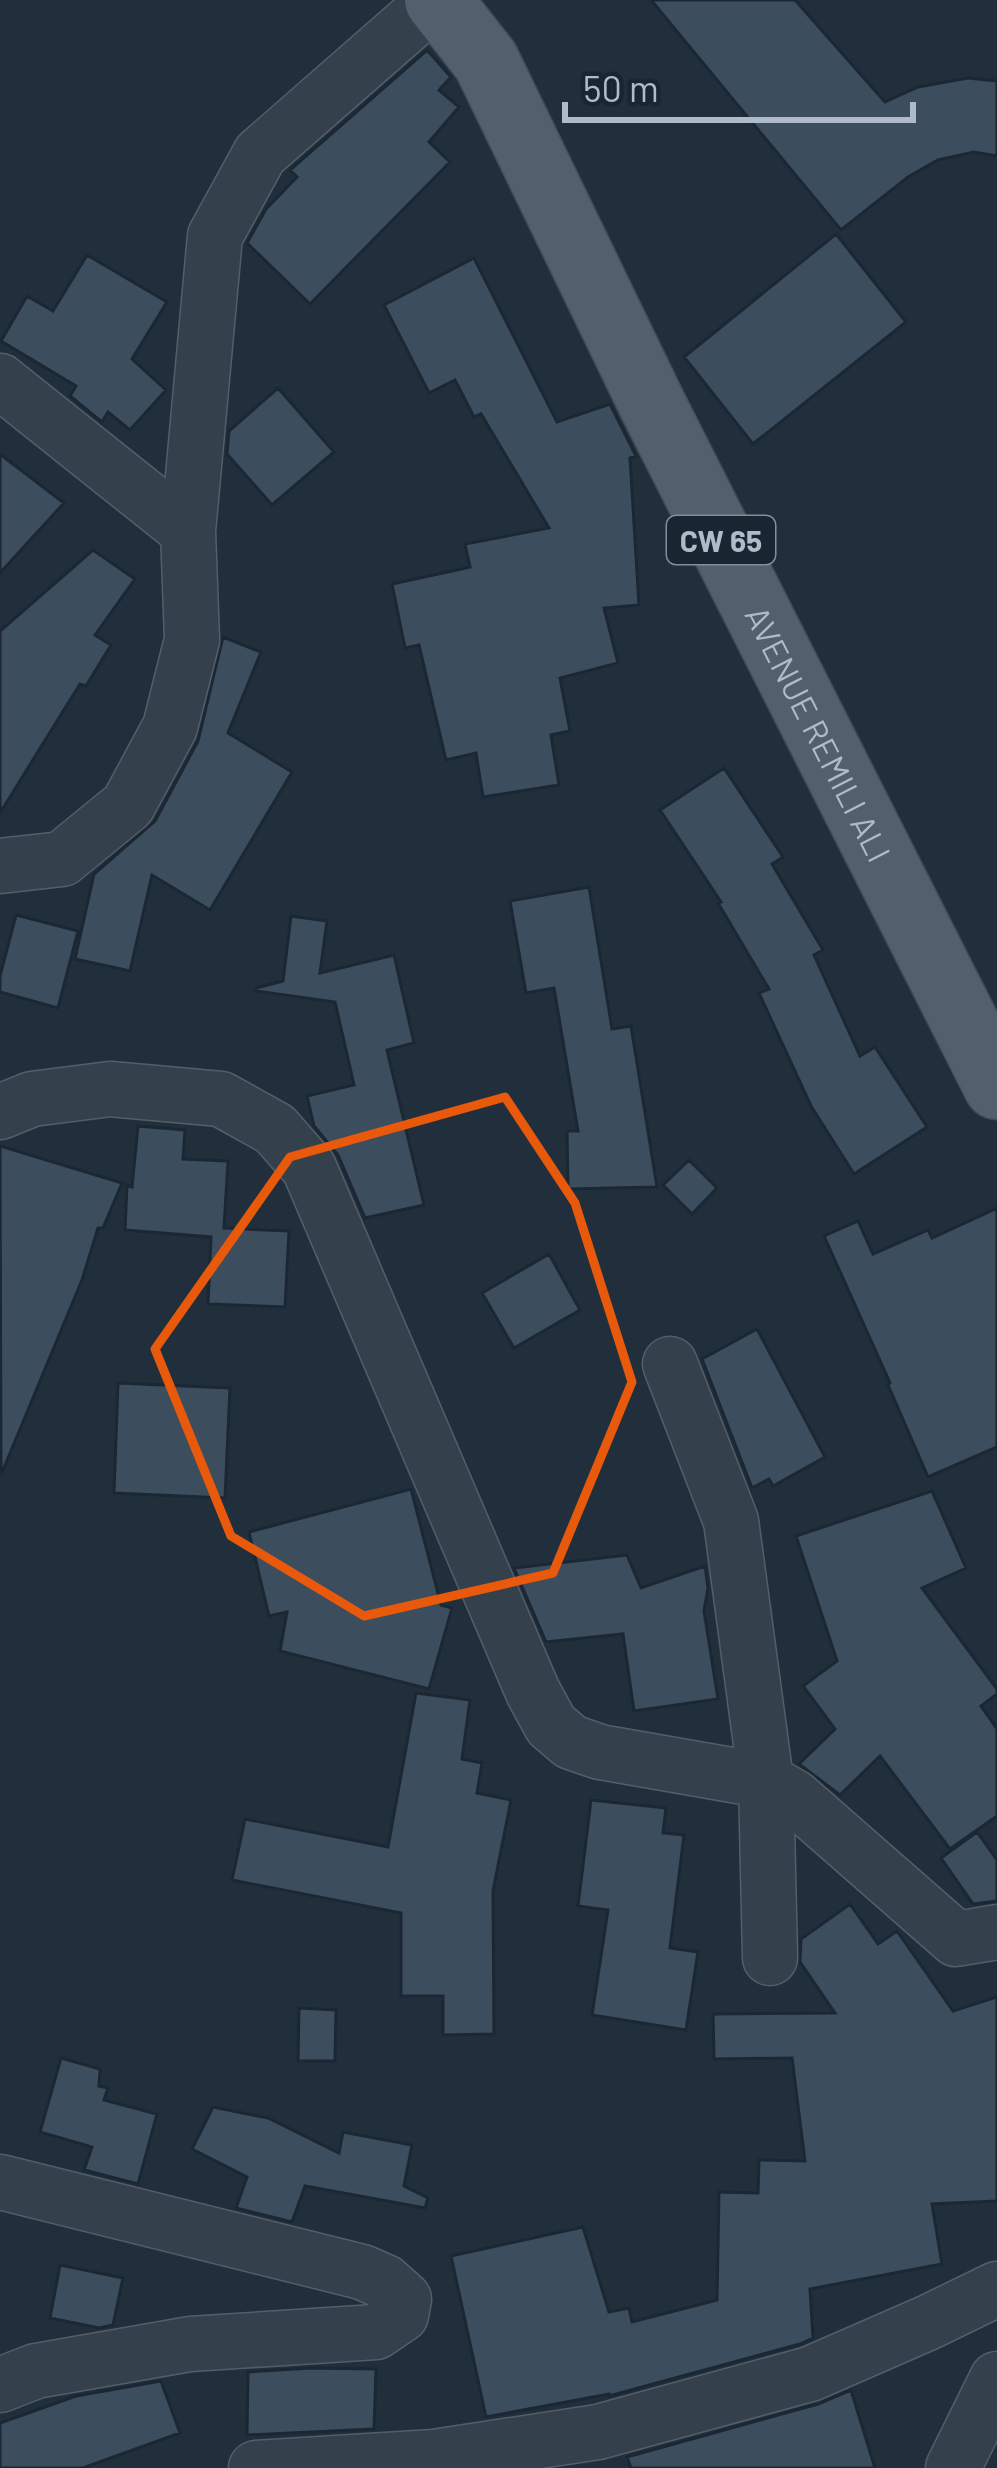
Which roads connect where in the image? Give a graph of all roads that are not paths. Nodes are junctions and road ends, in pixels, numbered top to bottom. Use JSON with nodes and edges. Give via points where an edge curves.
{"nodes":[{"id":1,"x":437,"y":0,"type":"edge"},
{"id":2,"x":0,"y":382,"type":"edge"},
{"id":3,"x":188,"y":531,"type":"junction"},
{"id":4,"x":0,"y":866,"type":"edge"},
{"id":5,"x":997,"y":1086,"type":"edge"},
{"id":6,"x":0,"y":1112,"type":"edge"},
{"id":7,"x":670,"y":1364,"type":"dead end"},
{"id":8,"x":766,"y":1781,"type":"junction"},
{"id":9,"x":997,"y":1932,"type":"edge"},
{"id":10,"x":770,"y":1958,"type":"dead end"},
{"id":11,"x":0,"y":2182,"type":"edge"},
{"id":12,"x":997,"y":2289,"type":"edge"},
{"id":13,"x":997,"y":2379,"type":"edge"},
{"id":14,"x":0,"y":2385,"type":"edge"},
{"id":15,"x":256,"y":2468,"type":"edge"},
{"id":16,"x":953,"y":2468,"type":"edge"}],
"edges":[{"from":1,"to":3,"type":"street","via":[[260,154],[215,236]]},
{"from":1,"to":5,"type":"main road","name":"AVENUE REMILI ALI","number":"CW 65","via":[[486,61]]},
{"from":2,"to":3,"type":"street"},
{"from":3,"to":4,"type":"street","via":[[192,640],[170,728],[128,805],[62,859]]},
{"from":6,"to":8,"type":"street","via":[[32,1099],[110,1089],[221,1099],[274,1130],[309,1168],[551,1725],[600,1752]]},
{"from":7,"to":8,"type":"street","via":[[731,1521]]},
{"from":8,"to":9,"type":"street","via":[[956,1940]]},
{"from":8,"to":10,"type":"street"},
{"from":11,"to":14,"type":"street","via":[[362,2272],[404,2299],[401,2315],[376,2332],[190,2344],[36,2371]]},
{"from":12,"to":15,"type":"street","via":[[810,2374],[598,2432],[434,2457]]},
{"from":13,"to":16,"type":"street"}]}
